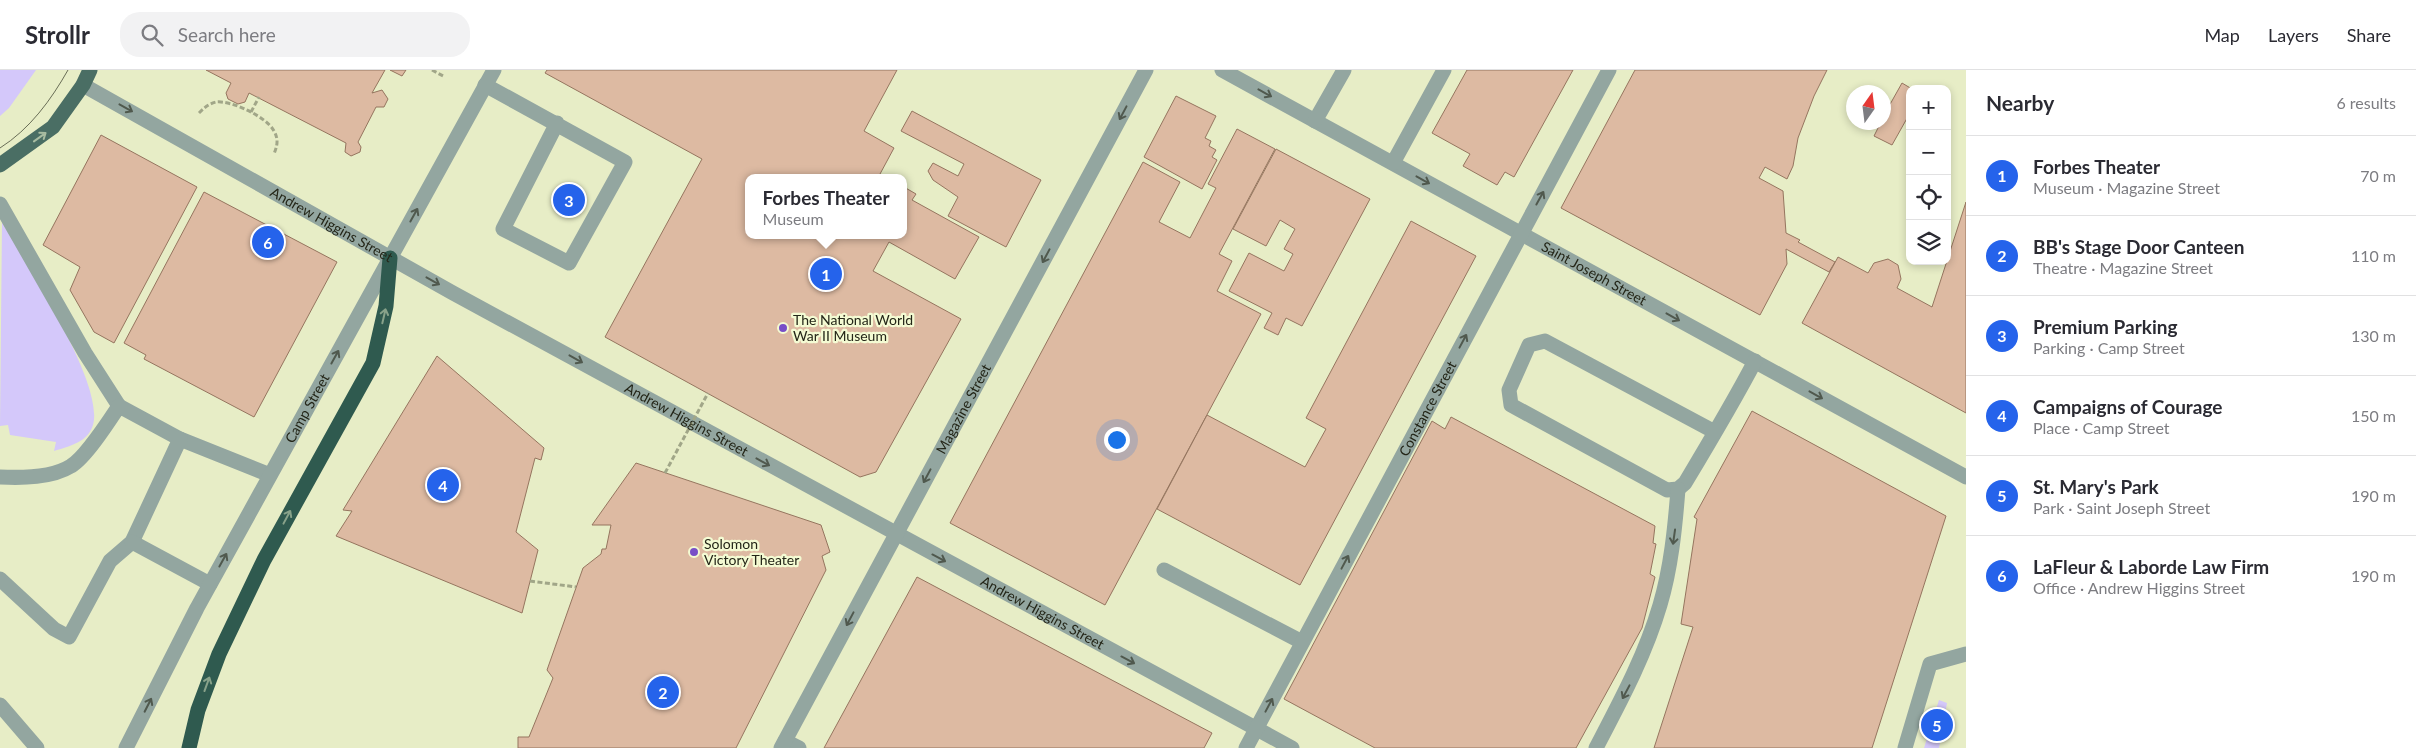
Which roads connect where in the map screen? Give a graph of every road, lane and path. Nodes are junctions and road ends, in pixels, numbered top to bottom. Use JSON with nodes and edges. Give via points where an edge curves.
{"nodes":[{"id":1,"x":90,"y":70,"type":"edge"},
{"id":2,"x":432,"y":70,"type":"edge"},
{"id":3,"x":494,"y":70,"type":"edge"},
{"id":4,"x":1146,"y":70,"type":"edge"},
{"id":5,"x":1222,"y":70,"type":"edge"},
{"id":6,"x":1344,"y":70,"type":"edge"},
{"id":7,"x":1444,"y":70,"type":"edge"},
{"id":8,"x":1609,"y":70,"type":"edge"},
{"id":9,"x":445,"y":76,"type":"dead end"},
{"id":10,"x":83,"y":85,"type":"junction"},
{"id":11,"x":485,"y":85,"type":"junction"},
{"id":12,"x":258,"y":97,"type":"dead end"},
{"id":13,"x":251,"y":112,"type":"junction"},
{"id":14,"x":199,"y":113,"type":"dead end"},
{"id":15,"x":1315,"y":121,"type":"junction"},
{"id":16,"x":557,"y":123,"type":"junction"},
{"id":17,"x":274,"y":154,"type":"dead end"},
{"id":18,"x":1393,"y":163,"type":"junction"},
{"id":19,"x":0,"y":165,"type":"edge"},
{"id":20,"x":0,"y":204,"type":"edge"},
{"id":21,"x":1520,"y":233,"type":"junction"},
{"id":22,"x":390,"y":258,"type":"junction"},
{"id":23,"x":1755,"y":361,"type":"junction"},
{"id":24,"x":708,"y":393,"type":"dead end"},
{"id":25,"x":119,"y":406,"type":"junction"},
{"id":26,"x":1715,"y":432,"type":"junction"},
{"id":27,"x":180,"y":439,"type":"junction"},
{"id":28,"x":665,"y":472,"type":"dead end"},
{"id":29,"x":270,"y":475,"type":"junction"},
{"id":30,"x":0,"y":477,"type":"edge"},
{"id":31,"x":1966,"y":477,"type":"edge"},
{"id":32,"x":1678,"y":488,"type":"junction"},
{"id":33,"x":896,"y":535,"type":"junction"},
{"id":34,"x":132,"y":542,"type":"junction"},
{"id":35,"x":1164,"y":570,"type":"dead end"},
{"id":36,"x":0,"y":579,"type":"edge"},
{"id":37,"x":530,"y":581,"type":"dead end"},
{"id":38,"x":210,"y":584,"type":"junction"},
{"id":39,"x":576,"y":587,"type":"dead end"},
{"id":40,"x":1302,"y":642,"type":"junction"},
{"id":41,"x":1966,"y":654,"type":"edge"},
{"id":42,"x":0,"y":705,"type":"edge"},
{"id":43,"x":1256,"y":729,"type":"junction"},
{"id":44,"x":783,"y":744,"type":"edge"},
{"id":45,"x":37,"y":748,"type":"edge"},
{"id":46,"x":126,"y":748,"type":"edge"},
{"id":47,"x":189,"y":748,"type":"edge"},
{"id":48,"x":799,"y":748,"type":"edge"},
{"id":49,"x":1246,"y":748,"type":"edge"},
{"id":50,"x":1292,"y":748,"type":"edge"},
{"id":51,"x":1596,"y":748,"type":"edge"},
{"id":52,"x":1905,"y":748,"type":"edge"}],
"edges":[{"from":1,"to":10,"type":"main road"},
{"from":2,"to":9,"type":"path"},
{"from":3,"to":11,"type":"street","name":"Camp Street"},
{"from":4,"to":33,"type":"street","name":"Magazine Street","one_way":true},
{"from":5,"to":15,"type":"street","name":"Saint Joseph Street","one_way":true},
{"from":6,"to":15,"type":"street"},
{"from":7,"to":18,"type":"street"},
{"from":21,"to":8,"type":"street","name":"Constance Street","one_way":true},
{"from":19,"to":10,"type":"main road","one_way":true,"via":[[53,127]]},
{"from":10,"to":22,"type":"street","name":"Andrew Higgins Street","one_way":true},
{"from":11,"to":16,"type":"street"},
{"from":22,"to":11,"type":"street","name":"Camp Street","one_way":true},
{"from":12,"to":13,"type":"path"},
{"from":13,"to":14,"type":"path","via":[[218,102]]},
{"from":13,"to":17,"type":"path","via":[[268,122],[275,132],[278,143]]},
{"from":15,"to":18,"type":"street","name":"Saint Joseph Street"},
{"from":16,"to":16,"type":"street","via":[[625,162],[569,263],[503,229]]},
{"from":18,"to":21,"type":"street","name":"Saint Joseph Street","one_way":true},
{"from":20,"to":25,"type":"street"},
{"from":21,"to":23,"type":"street","name":"Saint Joseph Street","one_way":true},
{"from":40,"to":21,"type":"street","name":"Constance Street","one_way":true},
{"from":29,"to":22,"type":"street","name":"Camp Street","one_way":true},
{"from":22,"to":33,"type":"street","name":"Andrew Higgins Street","one_way":true},
{"from":47,"to":22,"type":"highway","one_way":true,"via":[[198,710],[219,654],[264,560],[373,363],[386,306]]},
{"from":23,"to":26,"type":"street"},
{"from":23,"to":31,"type":"street","name":"Saint Joseph Street","one_way":true},
{"from":24,"to":28,"type":"path","bridge":true},
{"from":25,"to":27,"type":"street"},
{"from":25,"to":30,"type":"street","via":[[72,466],[33,478]]},
{"from":26,"to":32,"type":"street","via":[[1685,484]]},
{"from":26,"to":32,"type":"street","via":[[1545,341],[1529,345],[1509,390],[1511,405],[1667,490]]},
{"from":27,"to":29,"type":"street"},
{"from":27,"to":34,"type":"street"},
{"from":38,"to":29,"type":"street","name":"Camp Street","one_way":true},
{"from":32,"to":51,"type":"street","one_way":true,"via":[[1674,536],[1660,605],[1633,678]]},
{"from":33,"to":43,"type":"street","name":"Andrew Higgins Street","one_way":true},
{"from":33,"to":44,"type":"street","name":"Magazine Street","one_way":true},
{"from":34,"to":36,"type":"street","via":[[110,561],[69,637],[54,629]]},
{"from":34,"to":38,"type":"street"},
{"from":35,"to":40,"type":"street"},
{"from":37,"to":39,"type":"path"},
{"from":46,"to":38,"type":"street","name":"Camp Street","one_way":true},
{"from":43,"to":40,"type":"street","name":"Constance Street","one_way":true},
{"from":41,"to":52,"type":"street","via":[[1930,664]]},
{"from":42,"to":45,"type":"street"},
{"from":43,"to":49,"type":"street","name":"Constance Street"},
{"from":43,"to":50,"type":"street","name":"Andrew Higgins Street"},
{"from":44,"to":48,"type":"street"}]}
